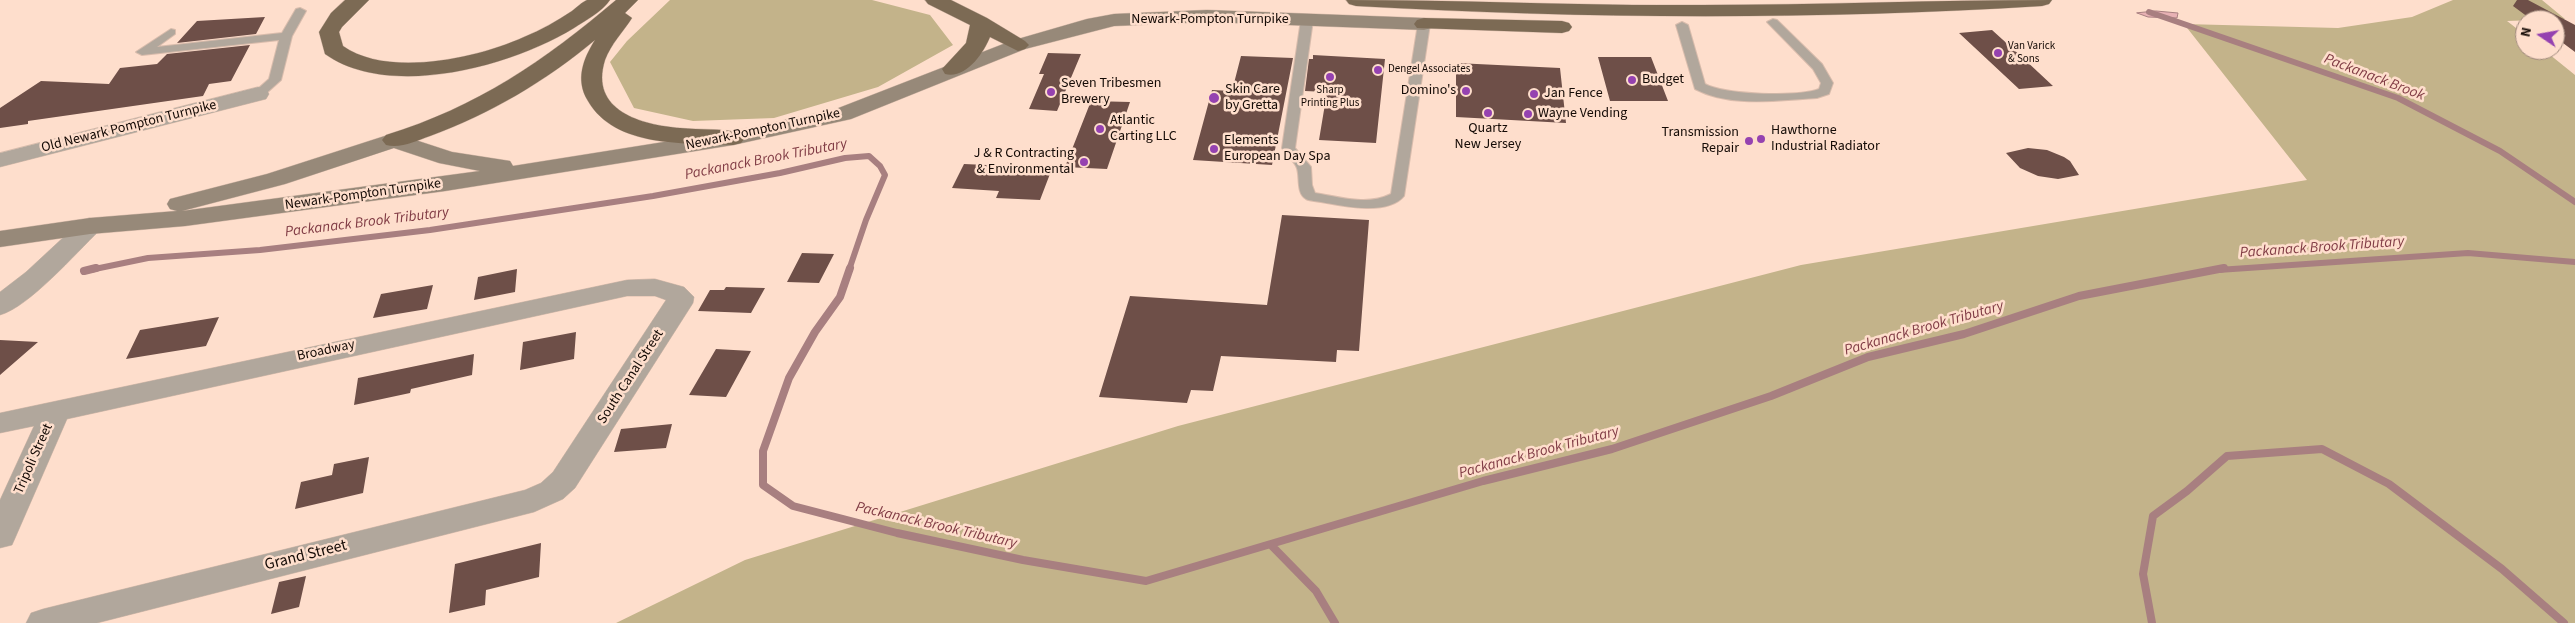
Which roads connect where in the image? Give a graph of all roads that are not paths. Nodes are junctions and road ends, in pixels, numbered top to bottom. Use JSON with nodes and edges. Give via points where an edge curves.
{"nodes":[{"id":1,"x":359,"y":0,"type":"edge"},
{"id":2,"x":602,"y":0,"type":"edge"},
{"id":3,"x":628,"y":0,"type":"edge"},
{"id":4,"x":637,"y":0,"type":"edge"},
{"id":5,"x":935,"y":0,"type":"edge"},
{"id":6,"x":1356,"y":0,"type":"edge"},
{"id":7,"x":2042,"y":0,"type":"edge"},
{"id":8,"x":2017,"y":2,"type":"junction"},
{"id":9,"x":300,"y":10,"type":"dead end"},
{"id":10,"x":1306,"y":20,"type":"junction"},
{"id":11,"x":980,"y":22,"type":"junction"},
{"id":12,"x":1773,"y":22,"type":"junction"},
{"id":13,"x":1424,"y":24,"type":"junction"},
{"id":14,"x":1682,"y":25,"type":"junction"},
{"id":15,"x":171,"y":32,"type":"dead end"},
{"id":16,"x":286,"y":36,"type":"junction"},
{"id":17,"x":1018,"y":45,"type":"junction"},
{"id":18,"x":953,"y":69,"type":"junction"},
{"id":19,"x":258,"y":94,"type":"joint"},
{"id":20,"x":733,"y":138,"type":"junction"},
{"id":21,"x":394,"y":140,"type":"junction"},
{"id":22,"x":0,"y":160,"type":"edge"},
{"id":23,"x":537,"y":168,"type":"junction"},
{"id":24,"x":90,"y":226,"type":"junction"},
{"id":25,"x":0,"y":239,"type":"edge"},
{"id":26,"x":653,"y":288,"type":"joint"},
{"id":27,"x":0,"y":306,"type":"edge"},
{"id":28,"x":56,"y":410,"type":"junction"},
{"id":29,"x":0,"y":423,"type":"edge"},
{"id":30,"x":564,"y":480,"type":"joint"},
{"id":31,"x":0,"y":536,"type":"edge"},
{"id":32,"x":43,"y":623,"type":"edge"}],
"edges":[{"from":1,"to":2,"type":"highway","via":[[333,23],[329,32],[333,49],[354,62],[368,66],[420,68],[477,60],[518,47],[566,24]]},
{"from":2,"to":21,"type":"highway","via":[[564,35],[519,68],[416,122]]},
{"from":3,"to":21,"type":"highway","via":[[564,54],[505,92],[431,130]]},
{"from":4,"to":20,"type":"highway","via":[[613,29],[599,53],[590,76],[594,95],[607,112],[628,124],[658,132]]},
{"from":5,"to":11,"type":"highway"},
{"from":6,"to":8,"type":"highway","via":[[1536,9],[1676,11]]},
{"from":7,"to":8,"type":"highway"},
{"from":8,"to":12,"type":"highway","via":[[1901,16]]},
{"from":9,"to":16,"type":"lane"},
{"from":10,"to":13,"type":"main road","name":"Newark-Pompton Turnpike"},
{"from":10,"to":13,"type":"lane","via":[[1288,148],[1304,167],[1305,185],[1310,196],[1370,205],[1386,203],[1398,196]]},
{"from":10,"to":17,"type":"main road","name":"Newark-Pompton Turnpike","via":[[1207,16],[1142,18],[1087,25]]},
{"from":11,"to":17,"type":"highway"},
{"from":11,"to":18,"type":"highway","via":[[981,34],[973,50]]},
{"from":12,"to":14,"type":"highway"},
{"from":12,"to":14,"type":"lane","via":[[1818,67],[1827,83],[1825,91],[1817,94],[1722,96],[1707,91],[1699,86]]},
{"from":13,"to":14,"type":"highway","via":[[1524,28]]},
{"from":15,"to":16,"type":"lane","via":[[142,52]]},
{"from":16,"to":19,"type":"lane","via":[[275,80]]},
{"from":17,"to":18,"type":"main road","name":"Newark-Pompton Turnpike"},
{"from":18,"to":20,"type":"main road","name":"Newark-Pompton Turnpike","via":[[843,114]]},
{"from":19,"to":22,"type":"street","name":"Old Newark Pompton Turnpike"},
{"from":20,"to":23,"type":"main road","name":"Newark-Pompton Turnpike"},
{"from":21,"to":23,"type":"main road","via":[[447,158]]},
{"from":21,"to":24,"type":"main road","name":"Newark-Pompton Turnpike","via":[[276,179]]},
{"from":23,"to":24,"type":"main road","name":"Newark-Pompton Turnpike","via":[[445,184],[214,215]]},
{"from":24,"to":25,"type":"main road","name":"Newark-Pompton Turnpike"},
{"from":24,"to":27,"type":"street"},
{"from":26,"to":28,"type":"street","name":"Broadway","via":[[627,288]]},
{"from":26,"to":30,"type":"street","name":"South Canal Street","via":[[674,291],[680,296],[679,304]]},
{"from":28,"to":29,"type":"street","name":"Broadway"},
{"from":28,"to":31,"type":"street","name":"Tripoli Street"},
{"from":30,"to":32,"type":"street","name":"Grand Street","via":[[534,500]]}]}
